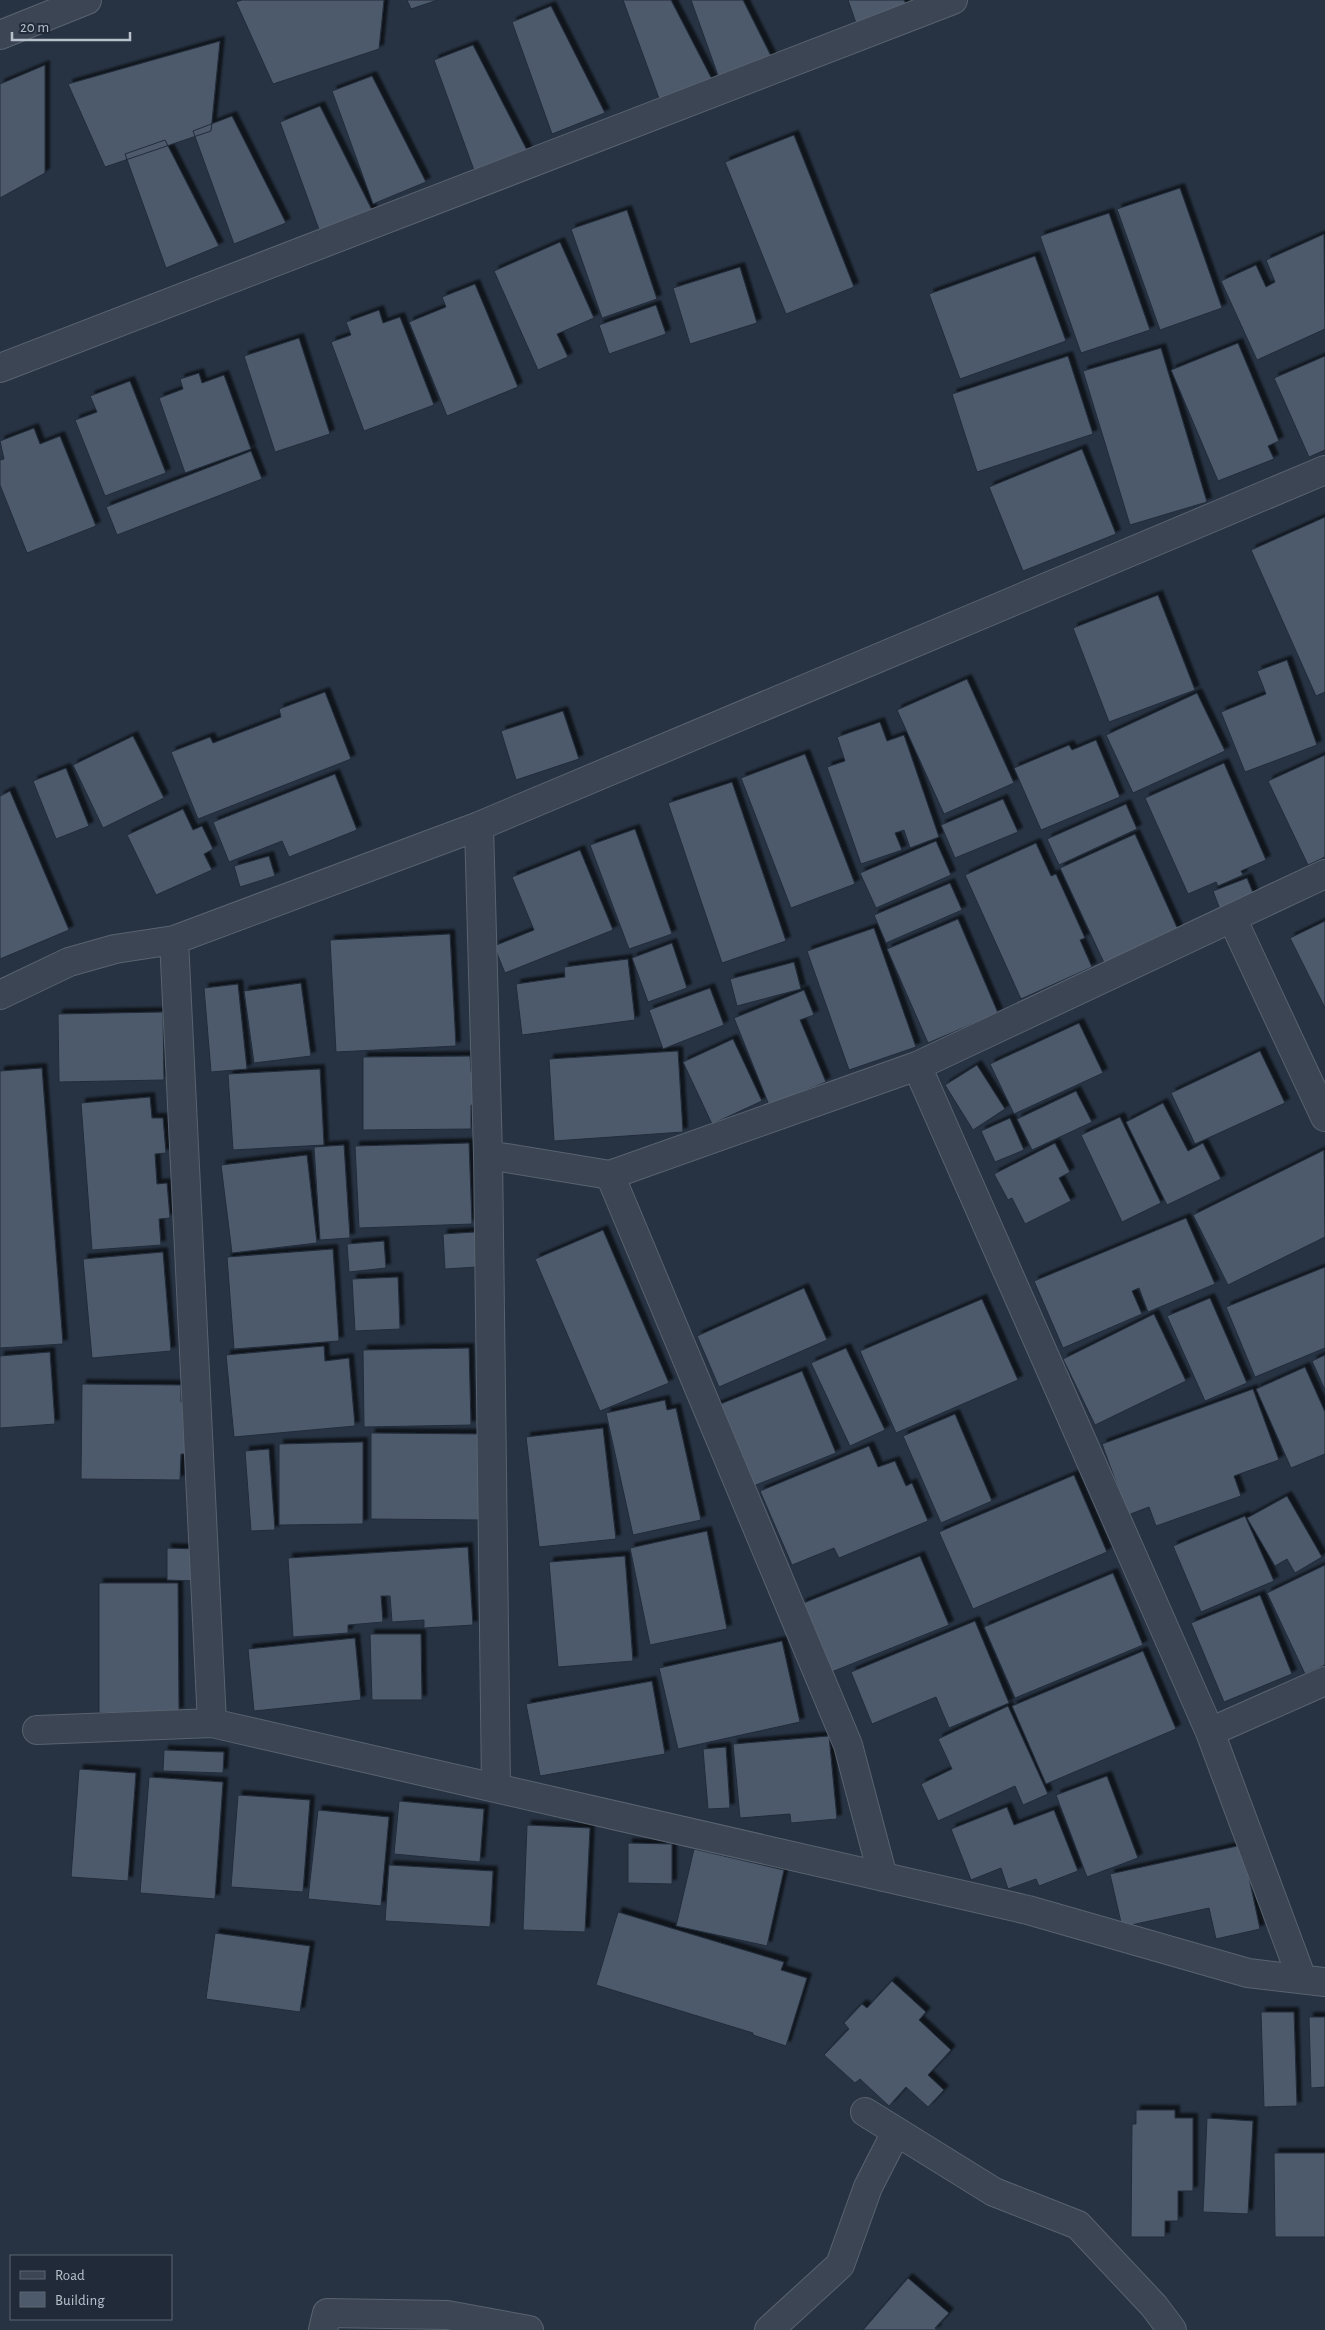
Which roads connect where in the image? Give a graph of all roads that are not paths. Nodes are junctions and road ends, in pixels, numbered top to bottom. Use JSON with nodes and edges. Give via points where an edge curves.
{"nodes":[{"id":1,"x":87,"y":0,"type":"edge"},
{"id":2,"x":953,"y":0,"type":"edge"},
{"id":3,"x":0,"y":35,"type":"edge"},
{"id":4,"x":0,"y":368,"type":"edge"},
{"id":5,"x":1325,"y":470,"type":"edge"},
{"id":6,"x":479,"y":826,"type":"junction"},
{"id":7,"x":1325,"y":874,"type":"edge"},
{"id":8,"x":1232,"y":918,"type":"junction"},
{"id":9,"x":174,"y":940,"type":"junction"},
{"id":10,"x":0,"y":995,"type":"edge"},
{"id":11,"x":917,"y":1066,"type":"junction"},
{"id":12,"x":1325,"y":1117,"type":"edge"},
{"id":13,"x":488,"y":1155,"type":"junction"},
{"id":14,"x":610,"y":1175,"type":"junction"},
{"id":15,"x":1325,"y":1681,"type":"edge"},
{"id":16,"x":212,"y":1723,"type":"junction"},
{"id":17,"x":37,"y":1730,"type":"dead end"},
{"id":18,"x":1210,"y":1732,"type":"junction"},
{"id":19,"x":496,"y":1788,"type":"junction"},
{"id":20,"x":883,"y":1876,"type":"junction"},
{"id":21,"x":1314,"y":1981,"type":"edge"},
{"id":22,"x":865,"y":2112,"type":"dead end"},
{"id":23,"x":896,"y":2132,"type":"junction"},
{"id":24,"x":323,"y":2330,"type":"edge"},
{"id":25,"x":529,"y":2330,"type":"edge"},
{"id":26,"x":769,"y":2330,"type":"edge"},
{"id":27,"x":1172,"y":2330,"type":"edge"}],
"edges":[{"from":1,"to":3,"type":"street"},
{"from":2,"to":4,"type":"street"},
{"from":5,"to":6,"type":"street"},
{"from":6,"to":9,"type":"street"},
{"from":6,"to":13,"type":"street"},
{"from":7,"to":8,"type":"street"},
{"from":8,"to":11,"type":"street"},
{"from":8,"to":12,"type":"street"},
{"from":9,"to":10,"type":"street","via":[[115,949],[70,962]]},
{"from":9,"to":16,"type":"street"},
{"from":11,"to":14,"type":"street"},
{"from":11,"to":18,"type":"street"},
{"from":13,"to":14,"type":"street"},
{"from":13,"to":19,"type":"street"},
{"from":14,"to":20,"type":"street","via":[[848,1745]]},
{"from":15,"to":18,"type":"street"},
{"from":16,"to":17,"type":"street"},
{"from":16,"to":19,"type":"street"},
{"from":18,"to":21,"type":"street"},
{"from":19,"to":20,"type":"street"},
{"from":20,"to":21,"type":"street","via":[[1028,1910],[1248,1973]]},
{"from":22,"to":23,"type":"street"},
{"from":23,"to":26,"type":"street","via":[[868,2186],[840,2264]]},
{"from":23,"to":27,"type":"street","via":[[994,2192],[1078,2225],[1154,2306]]},
{"from":24,"to":25,"type":"street","via":[[327,2313],[446,2315]]}]}
